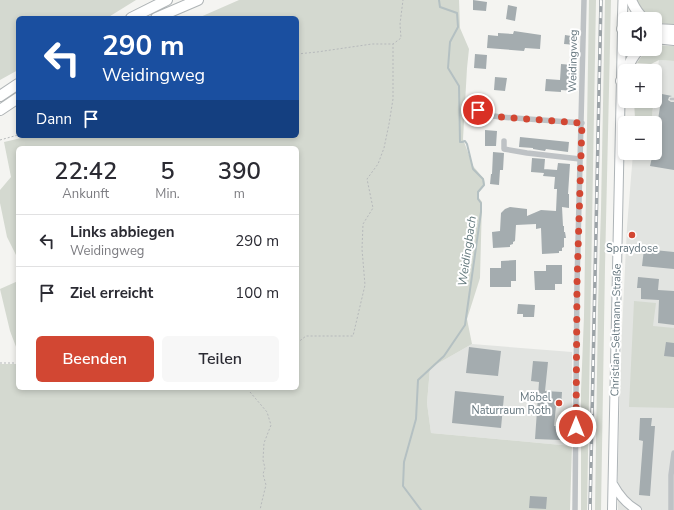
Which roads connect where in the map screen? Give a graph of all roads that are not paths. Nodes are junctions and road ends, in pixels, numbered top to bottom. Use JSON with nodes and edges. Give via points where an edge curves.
{"nodes":[{"id":1,"x":168,"y":0,"type":"edge"},
{"id":2,"x":198,"y":0,"type":"edge"},
{"id":3,"x":584,"y":0,"type":"edge"},
{"id":4,"x":623,"y":0,"type":"edge"},
{"id":5,"x":631,"y":0,"type":"edge"},
{"id":6,"x":623,"y":12,"type":"edge"},
{"id":7,"x":638,"y":12,"type":"edge"},
{"id":8,"x":135,"y":16,"type":"edge"},
{"id":9,"x":161,"y":16,"type":"edge"},
{"id":10,"x":662,"y":39,"type":"edge"},
{"id":11,"x":674,"y":40,"type":"edge"},
{"id":12,"x":16,"y":85,"type":"edge"},
{"id":13,"x":0,"y":96,"type":"edge"},
{"id":14,"x":16,"y":99,"type":"edge"},
{"id":15,"x":623,"y":108,"type":"edge"},
{"id":16,"x":0,"y":110,"type":"edge"},
{"id":17,"x":478,"y":110,"type":"dead end"},
{"id":18,"x":582,"y":123,"type":"junction"},
{"id":19,"x":504,"y":141,"type":"dead end"},
{"id":20,"x":580,"y":159,"type":"junction"},
{"id":21,"x":674,"y":453,"type":"edge"},
{"id":22,"x":613,"y":483,"type":"junction"},
{"id":23,"x":575,"y":510,"type":"edge"},
{"id":24,"x":612,"y":510,"type":"edge"},
{"id":25,"x":637,"y":510,"type":"edge"},
{"id":26,"x":671,"y":510,"type":"edge"}],
"edges":[{"from":1,"to":8,"type":"highway"},
{"from":2,"to":9,"type":"highway"},
{"from":3,"to":18,"type":"street","name":"Weidingweg"},
{"from":4,"to":6,"type":"main road"},
{"from":5,"to":7,"type":"highway"},
{"from":10,"to":11,"type":"highway"},
{"from":12,"to":13,"type":"highway"},
{"from":14,"to":16,"type":"highway"},
{"from":15,"to":22,"type":"main road","name":"Christian-Seltmann-Straße"},
{"from":17,"to":18,"type":"street","via":[[488,116]]},
{"from":18,"to":20,"type":"street","name":"Weidingweg"},
{"from":19,"to":20,"type":"street","via":[[504,149]]},
{"from":20,"to":23,"type":"street","name":"Weidingweg"},
{"from":21,"to":26,"type":"street"},
{"from":22,"to":24,"type":"main road","name":"Christian-Seltmann-Straße"},
{"from":22,"to":25,"type":"main road","via":[[624,500]]}]}
